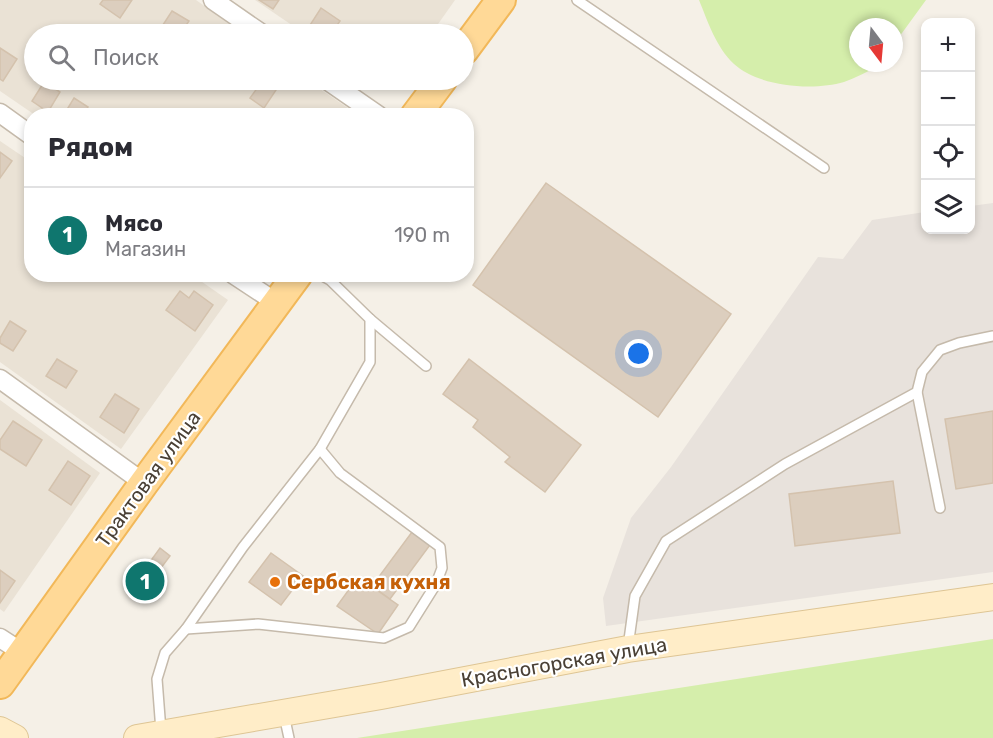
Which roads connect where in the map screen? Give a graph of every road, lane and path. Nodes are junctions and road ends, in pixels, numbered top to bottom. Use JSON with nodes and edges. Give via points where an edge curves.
{"nodes":[{"id":1,"x":213,"y":0,"type":"edge"},
{"id":2,"x":501,"y":0,"type":"edge"},
{"id":3,"x":577,"y":0,"type":"edge"},
{"id":4,"x":248,"y":24,"type":"edge"},
{"id":5,"x":474,"y":36,"type":"edge"},
{"id":6,"x":341,"y":90,"type":"edge"},
{"id":7,"x":434,"y":90,"type":"edge"},
{"id":8,"x":367,"y":108,"type":"edge"},
{"id":9,"x":421,"y":108,"type":"edge"},
{"id":10,"x":0,"y":113,"type":"edge"},
{"id":11,"x":24,"y":130,"type":"edge"},
{"id":12,"x":824,"y":168,"type":"dead end"},
{"id":13,"x":245,"y":282,"type":"edge"},
{"id":14,"x":292,"y":282,"type":"edge"},
{"id":15,"x":332,"y":282,"type":"edge"},
{"id":16,"x":277,"y":303,"type":"junction"},
{"id":17,"x":370,"y":318,"type":"junction"},
{"id":18,"x":993,"y":336,"type":"edge"},
{"id":19,"x":426,"y":366,"type":"dead end"},
{"id":20,"x":0,"y":379,"type":"edge"},
{"id":21,"x":917,"y":392,"type":"junction"},
{"id":22,"x":320,"y":449,"type":"junction"},
{"id":23,"x":144,"y":483,"type":"junction"},
{"id":24,"x":940,"y":508,"type":"dead end"},
{"id":25,"x":993,"y":597,"type":"edge"},
{"id":26,"x":186,"y":629,"type":"junction"},
{"id":27,"x":11,"y":645,"type":"edge"},
{"id":28,"x":628,"y":649,"type":"junction"},
{"id":29,"x":0,"y":684,"type":"edge"},
{"id":30,"x":283,"y":713,"type":"junction"},
{"id":31,"x":0,"y":730,"type":"edge"},
{"id":32,"x":150,"y":736,"type":"edge"},
{"id":33,"x":15,"y":738,"type":"edge"},
{"id":34,"x":289,"y":738,"type":"edge"}],
"edges":[{"from":1,"to":4,"type":"street"},
{"from":2,"to":5,"type":"main road"},
{"from":3,"to":12,"type":"lane"},
{"from":6,"to":8,"type":"street"},
{"from":7,"to":9,"type":"main road"},
{"from":10,"to":11,"type":"street"},
{"from":13,"to":16,"type":"street"},
{"from":14,"to":16,"type":"main road","name":"Трактовая улица"},
{"from":15,"to":17,"type":"lane"},
{"from":16,"to":23,"type":"main road","name":"Трактовая улица"},
{"from":17,"to":19,"type":"lane"},
{"from":17,"to":22,"type":"lane","via":[[370,362]]},
{"from":18,"to":21,"type":"lane","via":[[940,350],[922,372]]},
{"from":20,"to":23,"type":"street"},
{"from":21,"to":24,"type":"lane"},
{"from":21,"to":28,"type":"lane","via":[[785,464],[666,541],[635,596]]},
{"from":22,"to":26,"type":"lane","via":[[243,547]]},
{"from":22,"to":26,"type":"lane","via":[[340,473],[440,547],[442,568],[436,584],[409,627],[384,638],[258,624]]},
{"from":23,"to":27,"type":"main road","name":"Трактовая улица"},
{"from":25,"to":28,"type":"street","name":"Красногорская улица"},
{"from":26,"to":32,"type":"lane","via":[[165,653],[157,679]]},
{"from":27,"to":29,"type":"main road","name":"Трактовая улица"},
{"from":28,"to":30,"type":"street","name":"Красногорская улица"},
{"from":30,"to":32,"type":"street","name":"Красногорская улица"},
{"from":30,"to":34,"type":"lane"},
{"from":31,"to":33,"type":"street"}]}
